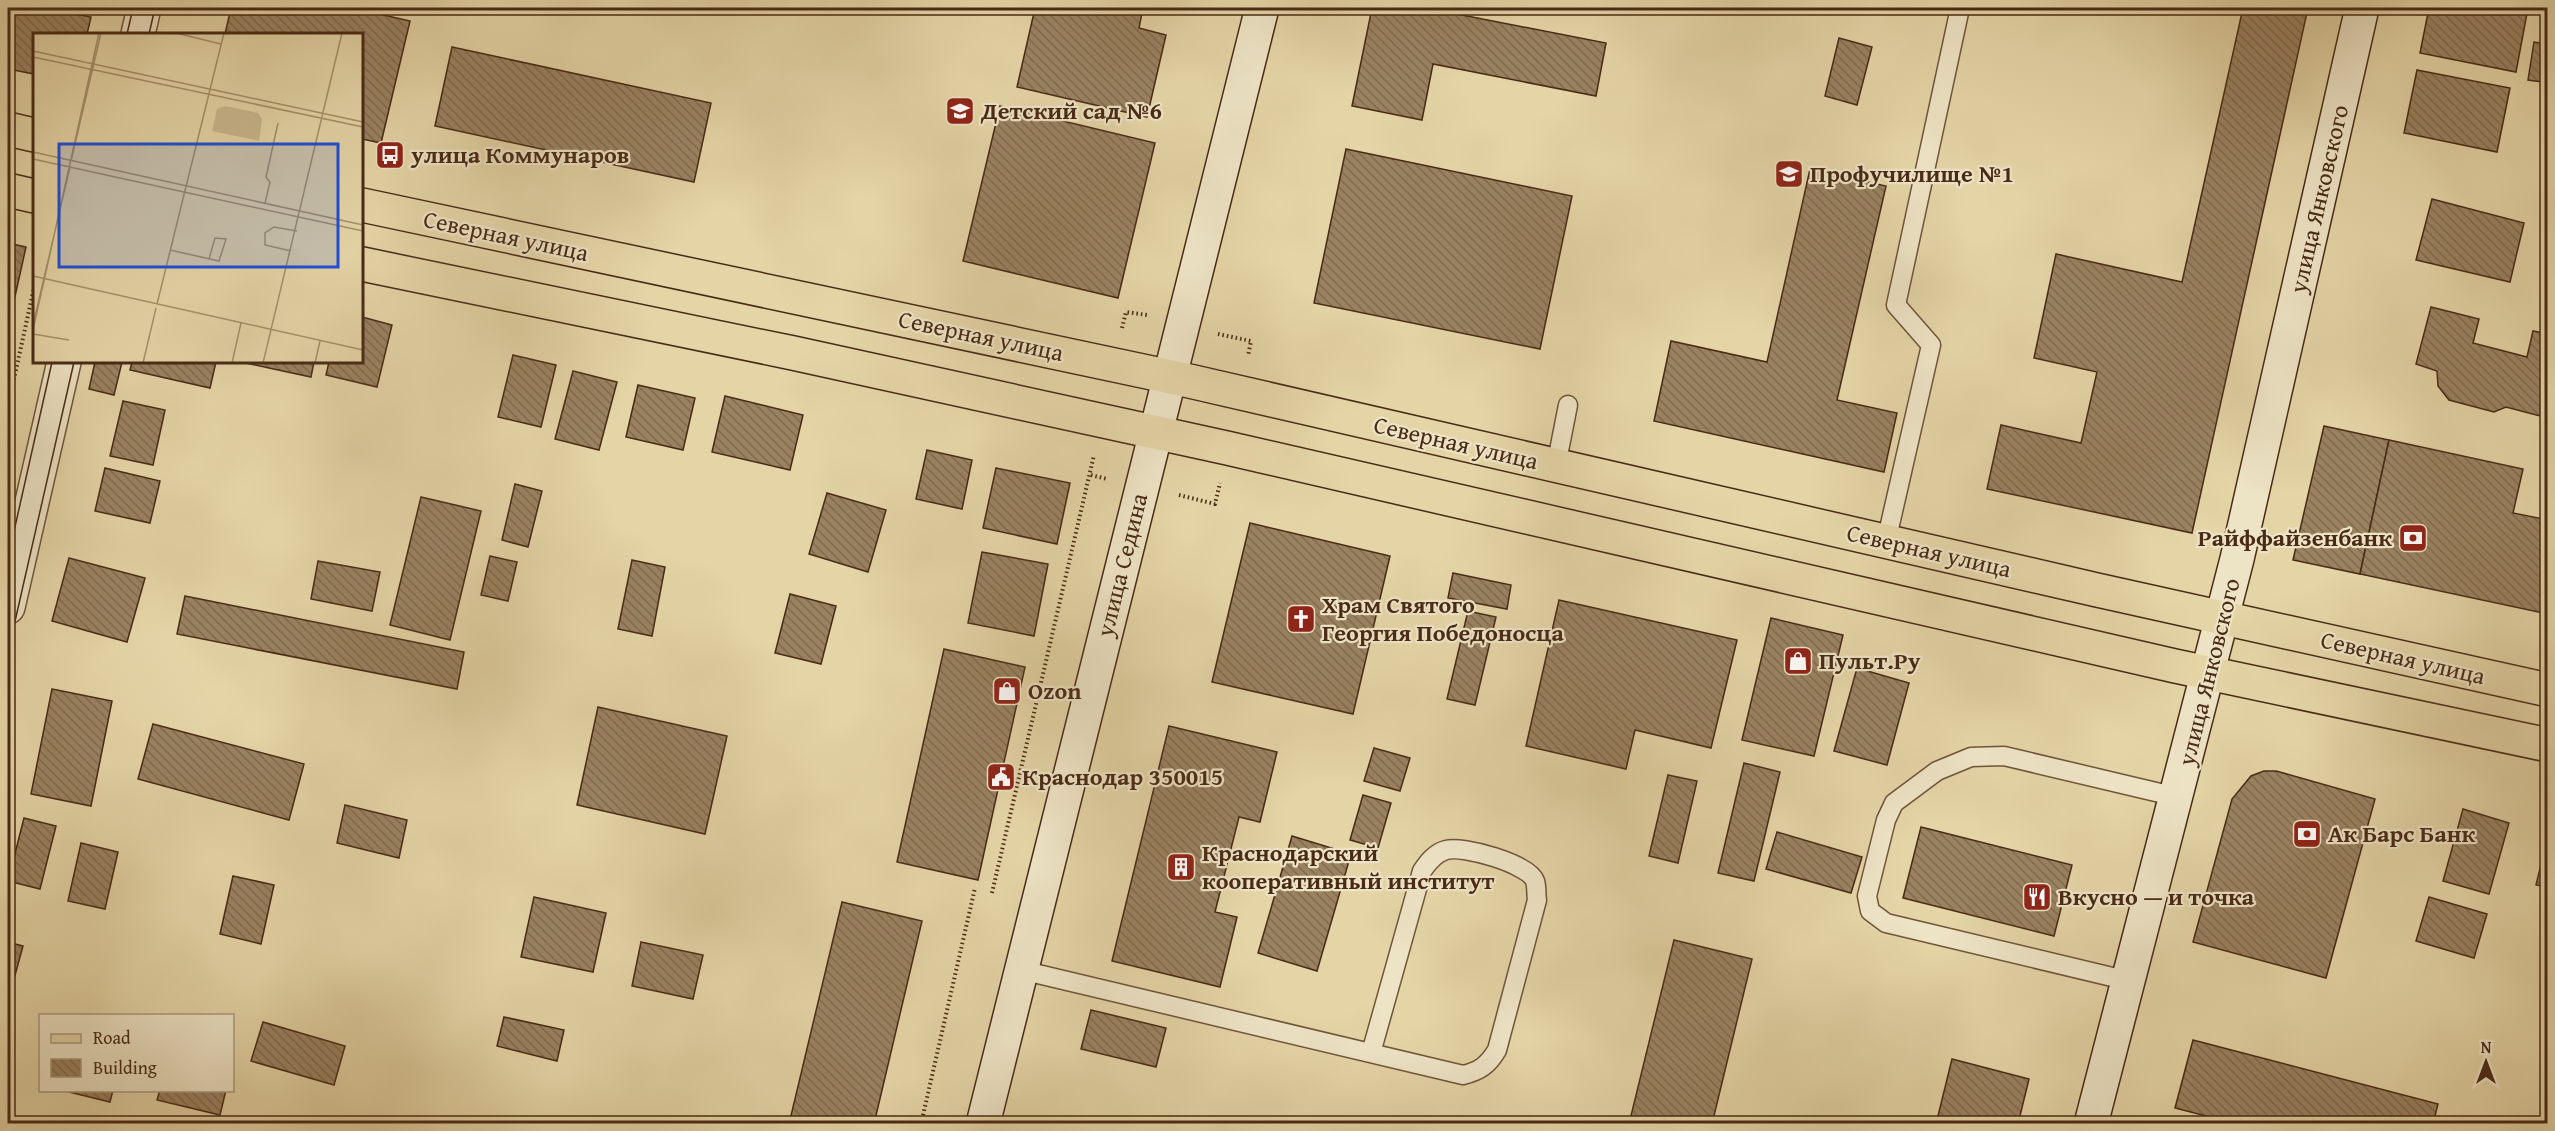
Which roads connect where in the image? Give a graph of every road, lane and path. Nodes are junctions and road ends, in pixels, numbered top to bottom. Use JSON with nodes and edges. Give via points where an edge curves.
{"nodes":[{"id":1,"x":144,"y":8,"type":"edge"},
{"id":2,"x":1262,"y":8,"type":"edge"},
{"id":3,"x":1960,"y":8,"type":"edge"},
{"id":4,"x":2362,"y":8,"type":"edge"},
{"id":5,"x":138,"y":33,"type":"edge"},
{"id":6,"x":8,"y":129,"type":"edge"},
{"id":7,"x":33,"y":135,"type":"edge"},
{"id":8,"x":8,"y":190,"type":"edge"},
{"id":9,"x":33,"y":196,"type":"edge"},
{"id":10,"x":363,"y":205,"type":"edge"},
{"id":11,"x":363,"y":264,"type":"edge"},
{"id":12,"x":33,"y":293,"type":"edge"},
{"id":13,"x":64,"y":363,"type":"edge"},
{"id":14,"x":1177,"y":378,"type":"junction"},
{"id":15,"x":1568,"y":405,"type":"dead end"},
{"id":16,"x":8,"y":406,"type":"edge"},
{"id":17,"x":1163,"y":434,"type":"junction"},
{"id":18,"x":1556,"y":466,"type":"junction"},
{"id":19,"x":1090,"y":475,"type":"dead end"},
{"id":20,"x":1886,"y":542,"type":"junction"},
{"id":21,"x":8,"y":607,"type":"edge"},
{"id":22,"x":2223,"y":618,"type":"junction"},
{"id":23,"x":2209,"y":674,"type":"junction"},
{"id":24,"x":2547,"y":690,"type":"edge"},
{"id":25,"x":2547,"y":745,"type":"edge"},
{"id":26,"x":2177,"y":797,"type":"junction"},
{"id":27,"x":975,"y":888,"type":"dead end"},
{"id":28,"x":992,"y":893,"type":"dead end"},
{"id":29,"x":1021,"y":970,"type":"junction"},
{"id":30,"x":2129,"y":981,"type":"junction"},
{"id":31,"x":1371,"y":1053,"type":"junction"},
{"id":32,"x":921,"y":1124,"type":"edge"},
{"id":33,"x":982,"y":1124,"type":"edge"},
{"id":34,"x":2091,"y":1124,"type":"edge"}],
"edges":[{"from":1,"to":5,"type":"street"},
{"from":2,"to":14,"type":"street","name":"улица Седина"},
{"from":3,"to":20,"type":"lane","via":[[1896,304],[1931,345]]},
{"from":4,"to":22,"type":"street","name":"улица Янковского"},
{"from":6,"to":7,"type":"main road"},
{"from":8,"to":9,"type":"main road"},
{"from":10,"to":14,"type":"main road","name":"Северная улица"},
{"from":11,"to":17,"type":"main road"},
{"from":12,"to":16,"type":"path"},
{"from":13,"to":21,"type":"street"},
{"from":14,"to":17,"type":"street","name":"улица Седина"},
{"from":14,"to":18,"type":"main road","name":"Северная улица"},
{"from":15,"to":18,"type":"lane"},
{"from":17,"to":23,"type":"main road"},
{"from":17,"to":29,"type":"street","name":"улица Седина"},
{"from":18,"to":20,"type":"main road","name":"Северная улица"},
{"from":19,"to":28,"type":"path"},
{"from":20,"to":22,"type":"main road","name":"Северная улица"},
{"from":22,"to":23,"type":"street","name":"улица Янковского"},
{"from":22,"to":24,"type":"main road","name":"Северная улица"},
{"from":23,"to":25,"type":"main road"},
{"from":23,"to":26,"type":"street","name":"улица Янковского"},
{"from":26,"to":30,"type":"street","name":"улица Янковского"},
{"from":26,"to":30,"type":"lane","via":[[2004,756],[1971,757],[1937,771],[1894,803],[1866,896],[1870,911],[1886,923]]},
{"from":27,"to":32,"type":"path"},
{"from":29,"to":31,"type":"lane"},
{"from":29,"to":33,"type":"street","name":"улица Седина"},
{"from":30,"to":34,"type":"street","name":"улица Янковского"},
{"from":31,"to":31,"type":"lane","via":[[1463,1075],[1490,1063],[1497,1050],[1537,900],[1535,881],[1528,871],[1460,850],[1446,850],[1431,858],[1422,871]]}]}
